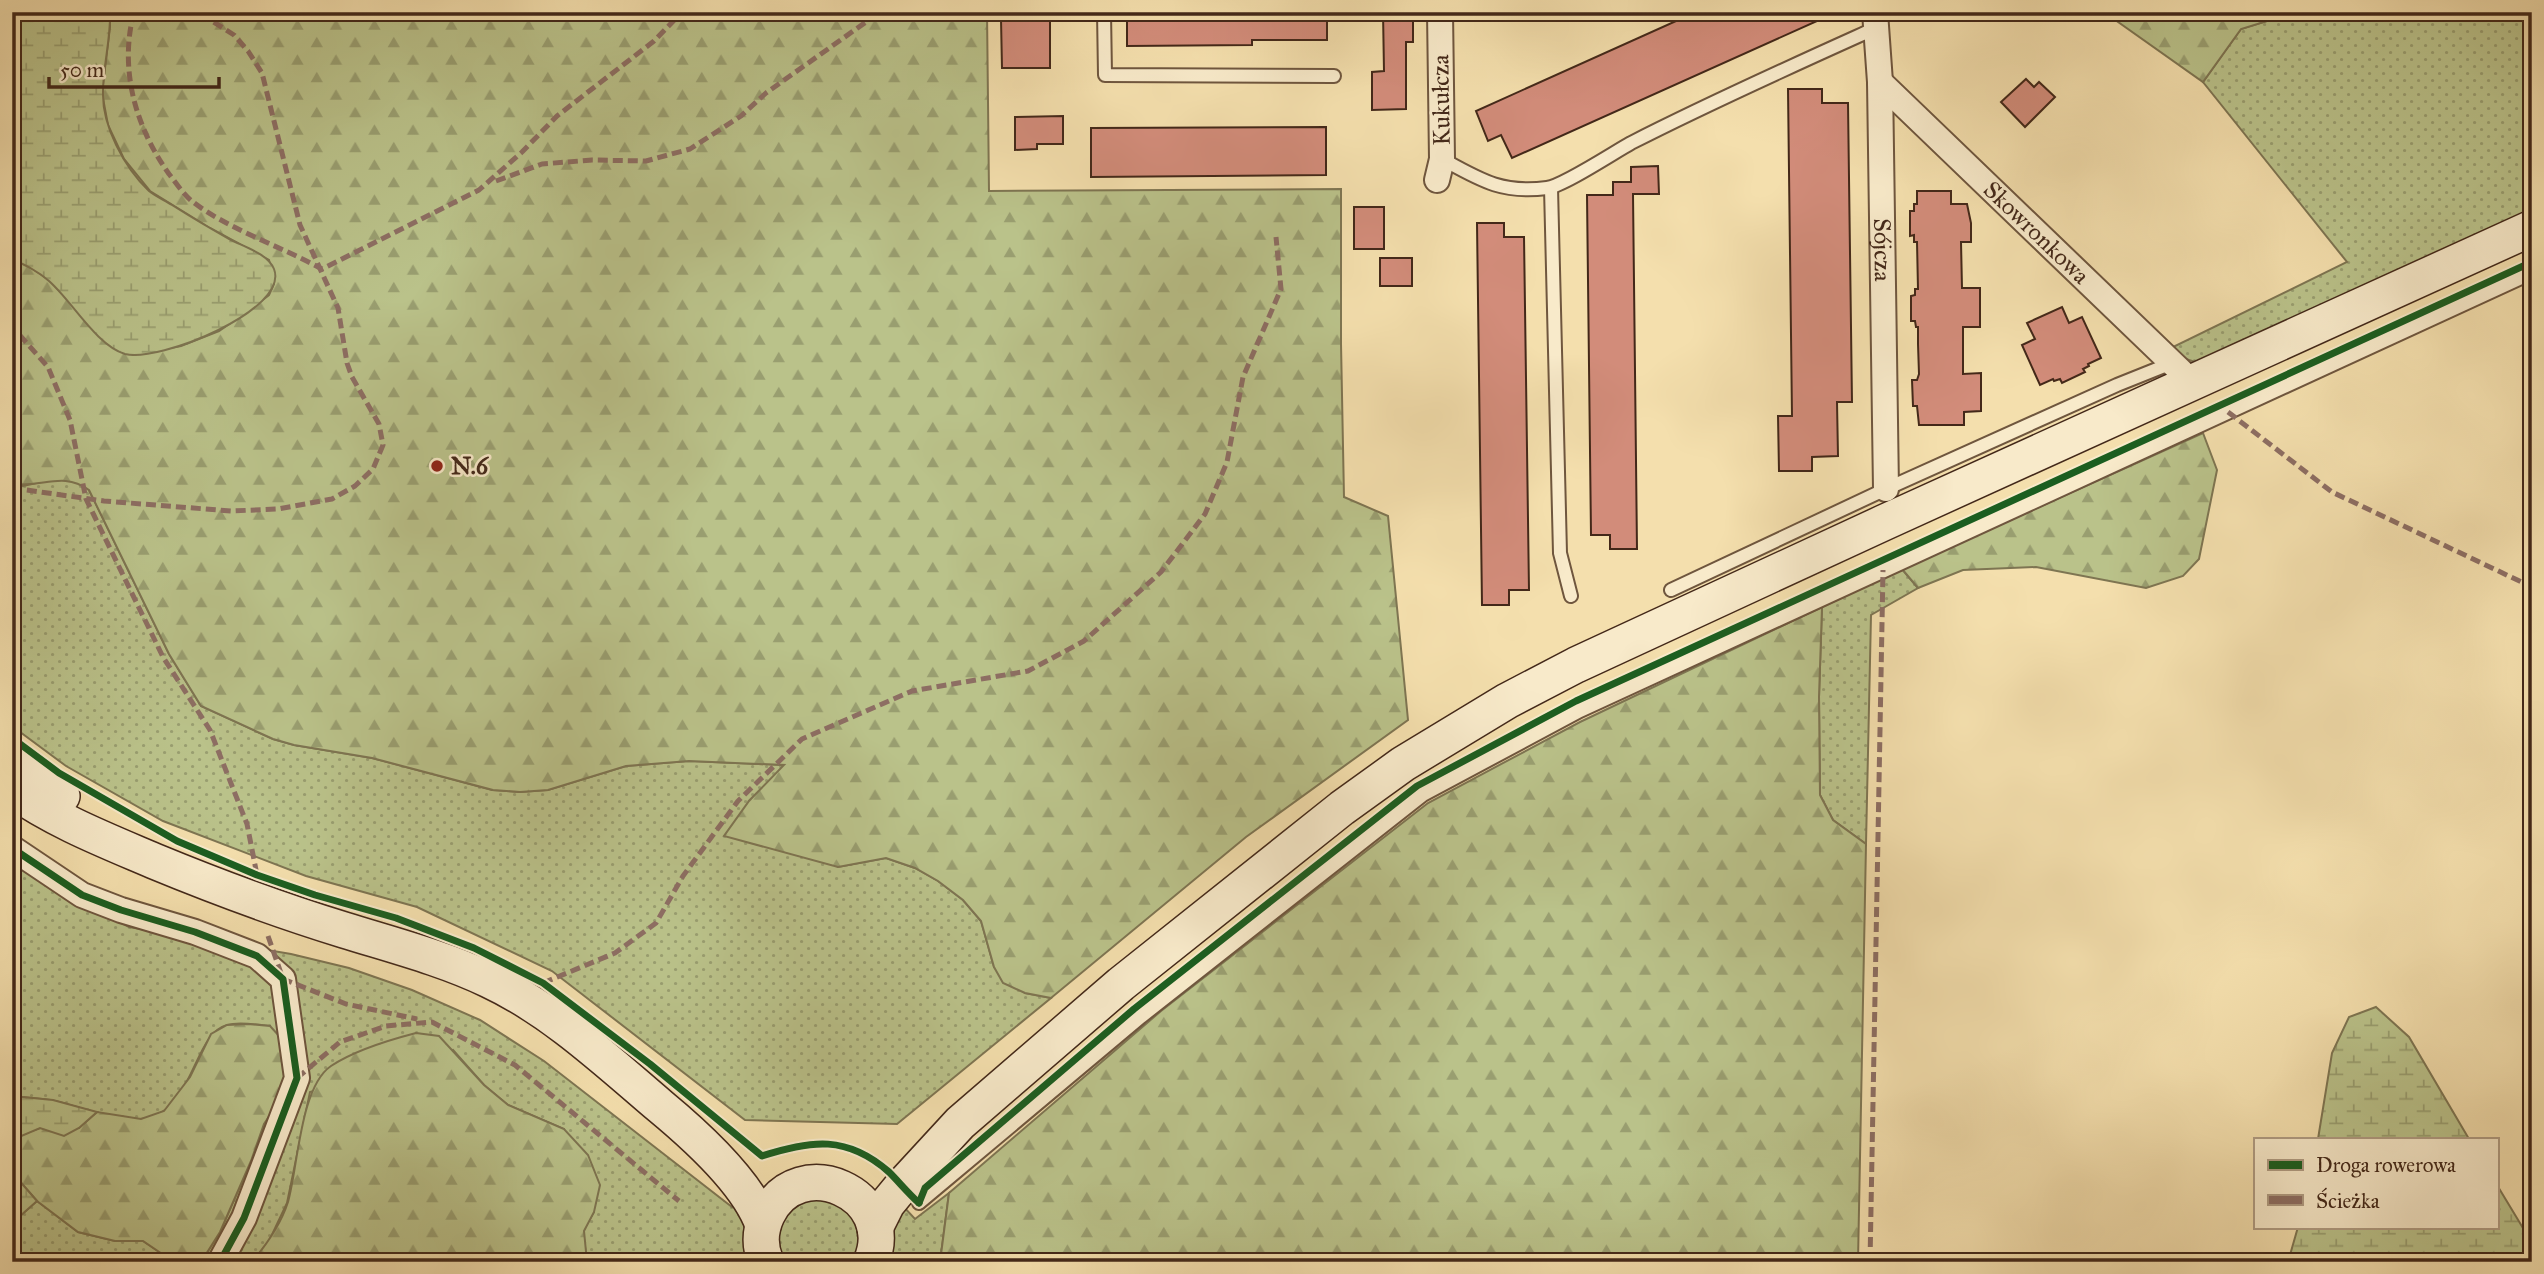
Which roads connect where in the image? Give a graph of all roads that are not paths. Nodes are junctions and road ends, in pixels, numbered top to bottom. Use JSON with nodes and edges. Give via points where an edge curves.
{"nodes":[{"id":1,"x":1104,"y":12,"type":"edge"},
{"id":2,"x":1445,"y":15,"type":"edge"},
{"id":3,"x":1876,"y":20,"type":"edge"},
{"id":4,"x":1334,"y":76,"type":"dead end"},
{"id":5,"x":1880,"y":82,"type":"junction"},
{"id":6,"x":1440,"y":169,"type":"joint"},
{"id":7,"x":1551,"y":188,"type":"junction"},
{"id":8,"x":2532,"y":228,"type":"edge"},
{"id":9,"x":2532,"y":273,"type":"edge"},
{"id":10,"x":2182,"y":373,"type":"junction"},
{"id":11,"x":1886,"y":489,"type":"junction"},
{"id":12,"x":1671,"y":590,"type":"dead end"},
{"id":13,"x":1571,"y":596,"type":"dead end"},
{"id":14,"x":12,"y":760,"type":"edge"},
{"id":15,"x":12,"y":790,"type":"edge"},
{"id":16,"x":12,"y":848,"type":"edge"},
{"id":17,"x":157,"y":862,"type":"junction"},
{"id":18,"x":960,"y":1123,"type":"junction"},
{"id":19,"x":682,"y":1124,"type":"junction"},
{"id":20,"x":799,"y":1186,"type":"junction"},
{"id":21,"x":851,"y":1192,"type":"junction"},
{"id":22,"x":919,"y":1203,"type":"dead end"},
{"id":23,"x":763,"y":1225,"type":"junction"},
{"id":24,"x":873,"y":1245,"type":"edge"},
{"id":25,"x":220,"y":1262,"type":"edge"},
{"id":26,"x":766,"y":1262,"type":"edge"}],
"edges":[{"from":1,"to":4,"type":"lane","via":[[1105,75]]},
{"from":2,"to":6,"type":"street","name":"Kukułcza"},
{"from":3,"to":5,"type":"street","name":"Sójcza"},
{"from":3,"to":7,"type":"lane"},
{"from":5,"to":10,"type":"street","name":"Skowronkowa"},
{"from":5,"to":11,"type":"street","name":"Sójcza"},
{"from":6,"to":7,"type":"lane","via":[[1518,190]]},
{"from":7,"to":13,"type":"lane","via":[[1560,553]]},
{"from":8,"to":10,"type":"main road"},
{"from":9,"to":22,"type":"lane","via":[[1580,710],[1423,795],[1141,1017]]},
{"from":10,"to":11,"type":"lane","via":[[2117,384]]},
{"from":10,"to":18,"type":"main road","via":[[1858,534],[1576,665],[1403,764],[1121,984]]},
{"from":11,"to":12,"type":"lane"},
{"from":14,"to":17,"type":"main road"},
{"from":15,"to":17,"type":"main road","via":[[80,830]]},
{"from":16,"to":25,"type":"street","via":[[82,895],[257,956],[283,979],[297,1077],[244,1218]]},
{"from":17,"to":19,"type":"main road","via":[[265,906],[490,980],[587,1044]]},
{"from":18,"to":21,"type":"main road"},
{"from":18,"to":24,"type":"main road","via":[[894,1195]]},
{"from":19,"to":20,"type":"main road","via":[[778,1181]]},
{"from":19,"to":23,"type":"main road","via":[[740,1185]]},
{"from":20,"to":21,"type":"main road","via":[[831,1183]]},
{"from":20,"to":23,"type":"main road","via":[[772,1205]]},
{"from":21,"to":24,"type":"main road","via":[[873,1219]]},
{"from":23,"to":26,"type":"main road"}]}
